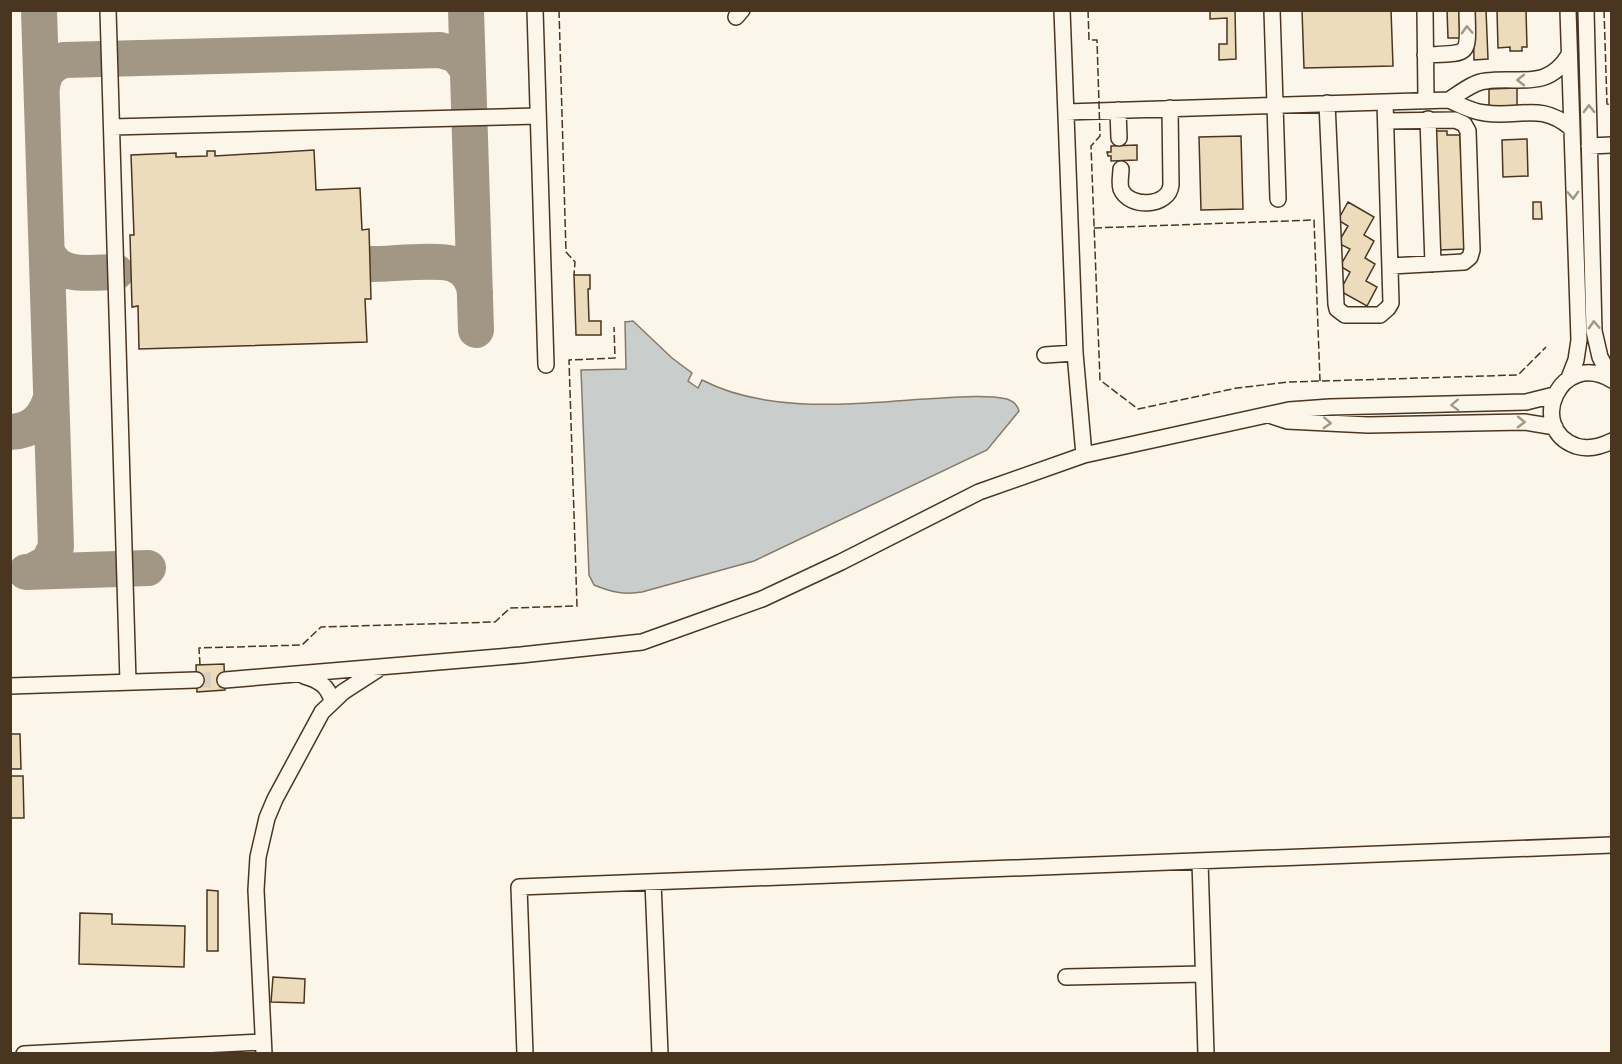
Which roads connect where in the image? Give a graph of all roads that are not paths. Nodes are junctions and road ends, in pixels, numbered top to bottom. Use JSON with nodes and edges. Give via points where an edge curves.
{"nodes":[{"id":1,"x":108,"y":10,"type":"edge"},
{"id":2,"x":535,"y":10,"type":"edge"},
{"id":3,"x":1062,"y":10,"type":"edge"},
{"id":4,"x":1272,"y":10,"type":"edge"},
{"id":5,"x":1425,"y":10,"type":"edge"},
{"id":6,"x":1467,"y":10,"type":"edge"},
{"id":7,"x":1568,"y":10,"type":"edge"},
{"id":8,"x":1586,"y":10,"type":"edge"},
{"id":9,"x":1425,"y":55,"type":"junction"},
{"id":10,"x":1569,"y":55,"type":"junction"},
{"id":11,"x":1426,"y":100,"type":"junction"},
{"id":12,"x":1449,"y":100,"type":"junction"},
{"id":13,"x":1385,"y":102,"type":"junction"},
{"id":14,"x":1327,"y":103,"type":"junction"},
{"id":15,"x":1274,"y":104,"type":"junction"},
{"id":16,"x":1170,"y":108,"type":"junction"},
{"id":17,"x":1118,"y":110,"type":"junction"},
{"id":18,"x":1066,"y":112,"type":"junction"},
{"id":19,"x":538,"y":116,"type":"junction"},
{"id":20,"x":1428,"y":119,"type":"junction"},
{"id":21,"x":1386,"y":121,"type":"junction"},
{"id":22,"x":112,"y":127,"type":"junction"},
{"id":23,"x":1571,"y":128,"type":"junction"},
{"id":24,"x":1119,"y":138,"type":"dead end"},
{"id":25,"x":1611,"y":145,"type":"edge"},
{"id":26,"x":1589,"y":146,"type":"junction"},
{"id":27,"x":1121,"y":169,"type":"dead end"},
{"id":28,"x":1278,"y":199,"type":"dead end"},
{"id":29,"x":1432,"y":264,"type":"junction"},
{"id":30,"x":1391,"y":266,"type":"junction"},
{"id":31,"x":1075,"y":353,"type":"junction"},
{"id":32,"x":1045,"y":355,"type":"dead end"},
{"id":33,"x":546,"y":365,"type":"dead end"},
{"id":34,"x":1569,"y":378,"type":"junction"},
{"id":35,"x":1611,"y":380,"type":"edge"},
{"id":36,"x":1554,"y":395,"type":"junction"},
{"id":37,"x":1269,"y":416,"type":"junction"},
{"id":38,"x":1556,"y":428,"type":"junction"},
{"id":39,"x":1611,"y":441,"type":"edge"},
{"id":40,"x":1084,"y":454,"type":"junction"},
{"id":41,"x":381,"y":667,"type":"junction"},
{"id":42,"x":298,"y":675,"type":"junction"},
{"id":43,"x":196,"y":680,"type":"tunnel mouth"},
{"id":44,"x":225,"y":680,"type":"tunnel mouth"},
{"id":45,"x":128,"y":682,"type":"junction"},
{"id":46,"x":10,"y":686,"type":"edge"},
{"id":47,"x":332,"y":701,"type":"junction"},
{"id":48,"x":1611,"y":845,"type":"edge"},
{"id":49,"x":1200,"y":861,"type":"junction"},
{"id":50,"x":653,"y":882,"type":"junction"},
{"id":51,"x":1203,"y":974,"type":"junction"},
{"id":52,"x":1066,"y":977,"type":"dead end"},
{"id":53,"x":263,"y":1048,"type":"edge"},
{"id":54,"x":98,"y":1051,"type":"edge"},
{"id":55,"x":24,"y":1053,"type":"edge"},
{"id":56,"x":525,"y":1053,"type":"edge"},
{"id":57,"x":660,"y":1053,"type":"edge"},
{"id":58,"x":1206,"y":1053,"type":"edge"}],
"edges":[{"from":1,"to":22,"type":"lane"},
{"from":2,"to":19,"type":"lane"},
{"from":3,"to":18,"type":"lane"},
{"from":4,"to":15,"type":"lane"},
{"from":5,"to":9,"type":"lane"},
{"from":9,"to":6,"type":"lane","one_way":true,"via":[[1460,53],[1466,49]]},
{"from":7,"to":10,"type":"lane"},
{"from":26,"to":8,"type":"lane","one_way":true},
{"from":9,"to":11,"type":"lane"},
{"from":10,"to":12,"type":"lane","one_way":true,"via":[[1546,78],[1486,81]]},
{"from":10,"to":23,"type":"lane"},
{"from":11,"to":12,"type":"lane"},
{"from":11,"to":13,"type":"lane"},
{"from":12,"to":23,"type":"lane","via":[[1487,114],[1546,113]]},
{"from":13,"to":14,"type":"lane"},
{"from":13,"to":21,"type":"lane"},
{"from":14,"to":15,"type":"lane"},
{"from":14,"to":30,"type":"lane","via":[[1337,309],[1349,316],[1385,312],[1391,303]]},
{"from":15,"to":16,"type":"lane"},
{"from":15,"to":28,"type":"lane"},
{"from":16,"to":17,"type":"lane"},
{"from":16,"to":27,"type":"lane","via":[[1168,194],[1155,201],[1131,200],[1120,186]]},
{"from":17,"to":18,"type":"lane"},
{"from":17,"to":24,"type":"lane"},
{"from":18,"to":31,"type":"lane"},
{"from":19,"to":22,"type":"lane"},
{"from":19,"to":33,"type":"lane"},
{"from":20,"to":21,"type":"lane"},
{"from":20,"to":29,"type":"lane"},
{"from":20,"to":29,"type":"lane","via":[[1455,120],[1468,131],[1472,250],[1464,262]]},
{"from":21,"to":30,"type":"lane"},
{"from":22,"to":45,"type":"lane"},
{"from":23,"to":34,"type":"lane","one_way":true,"via":[[1579,340]]},
{"from":25,"to":26,"type":"lane"},
{"from":35,"to":26,"type":"lane","one_way":true,"via":[[1594,331]]},
{"from":29,"to":30,"type":"lane"},
{"from":31,"to":32,"type":"lane"},
{"from":31,"to":40,"type":"lane"},
{"from":34,"to":35,"type":"lane","via":[[1591,373]]},
{"from":34,"to":36,"type":"lane"},
{"from":36,"to":37,"type":"lane","one_way":true,"via":[[1526,402],[1310,408]]},
{"from":36,"to":38,"type":"lane","via":[[1551,411]]},
{"from":37,"to":38,"type":"lane","one_way":true,"via":[[1287,421],[1359,425],[1524,422]]},
{"from":37,"to":40,"type":"lane"},
{"from":38,"to":39,"type":"lane","via":[[1566,440],[1580,447],[1596,447]]},
{"from":40,"to":41,"type":"lane","via":[[979,492],[762,599],[642,642]]},
{"from":41,"to":42,"type":"lane"},
{"from":41,"to":47,"type":"lane"},
{"from":42,"to":44,"type":"lane"},
{"from":42,"to":47,"type":"lane","via":[[322,684]]},
{"from":43,"to":45,"type":"lane"},
{"from":45,"to":46,"type":"lane"},
{"from":47,"to":53,"type":"lane","via":[[322,712],[274,799],[262,837],[256,890]]},
{"from":48,"to":49,"type":"lane"},
{"from":49,"to":50,"type":"lane"},
{"from":49,"to":51,"type":"lane"},
{"from":50,"to":56,"type":"lane","via":[[519,887]]},
{"from":50,"to":57,"type":"lane"},
{"from":51,"to":52,"type":"lane"},
{"from":51,"to":58,"type":"lane"},
{"from":53,"to":54,"type":"lane"},
{"from":54,"to":55,"type":"lane"}]}
